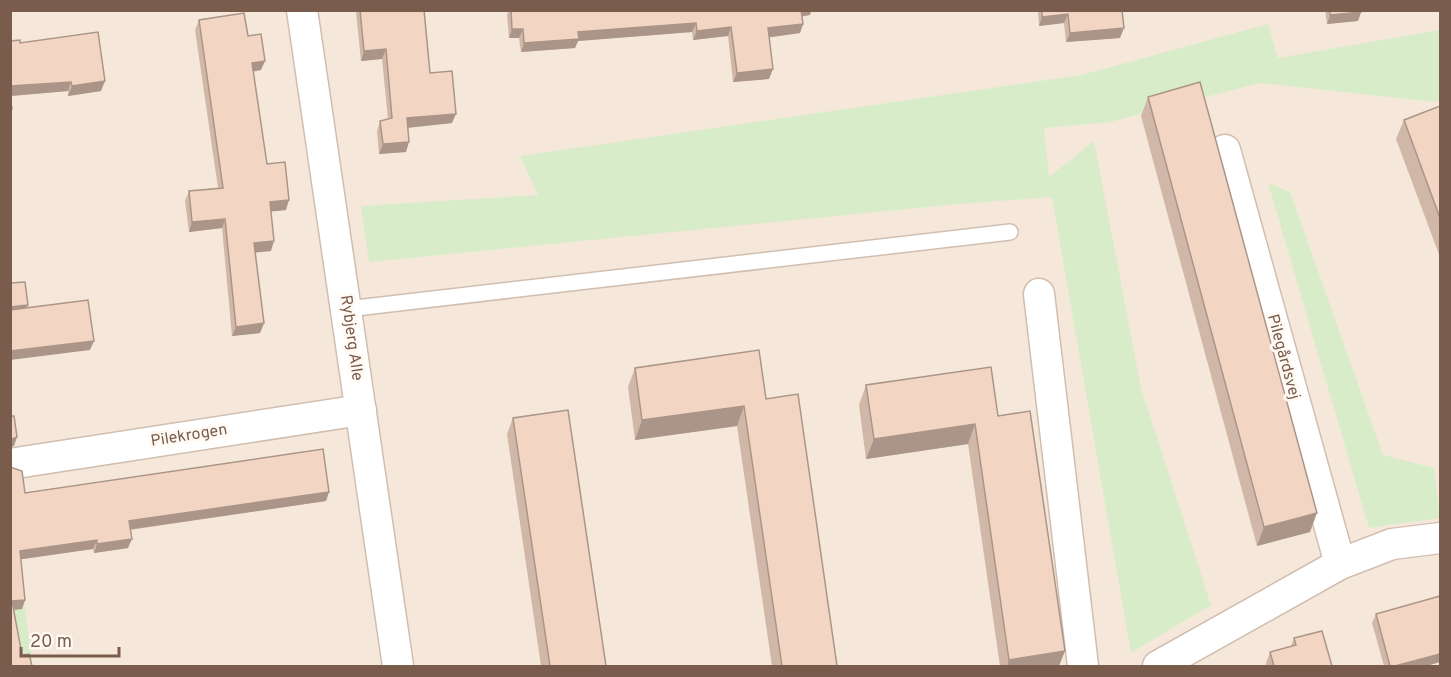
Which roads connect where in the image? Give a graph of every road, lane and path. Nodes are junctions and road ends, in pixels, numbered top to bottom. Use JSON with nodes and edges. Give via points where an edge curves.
{"nodes":[{"id":1,"x":302,"y":10,"type":"edge"},
{"id":2,"x":1226,"y":150,"type":"dead end"},
{"id":3,"x":1010,"y":232,"type":"dead end"},
{"id":4,"x":1039,"y":294,"type":"dead end"},
{"id":5,"x":346,"y":309,"type":"junction"},
{"id":6,"x":361,"y":410,"type":"junction"},
{"id":7,"x":16,"y":463,"type":"dead end"},
{"id":8,"x":1440,"y":538,"type":"edge"},
{"id":9,"x":1340,"y":564,"type":"junction"},
{"id":10,"x":398,"y":666,"type":"edge"},
{"id":11,"x":1083,"y":666,"type":"edge"},
{"id":12,"x":1158,"y":666,"type":"edge"}],
"edges":[{"from":1,"to":5,"type":"street","name":"Rybjerg Alle"},
{"from":2,"to":9,"type":"street","name":"Pilegårdsvej"},
{"from":3,"to":5,"type":"lane"},
{"from":4,"to":11,"type":"street"},
{"from":5,"to":6,"type":"street","name":"Rybjerg Alle"},
{"from":6,"to":7,"type":"street","name":"Pilekrogen"},
{"from":6,"to":10,"type":"street","name":"Rybjerg Alle"},
{"from":8,"to":9,"type":"street","via":[[1392,544]]},
{"from":9,"to":12,"type":"street"}]}
